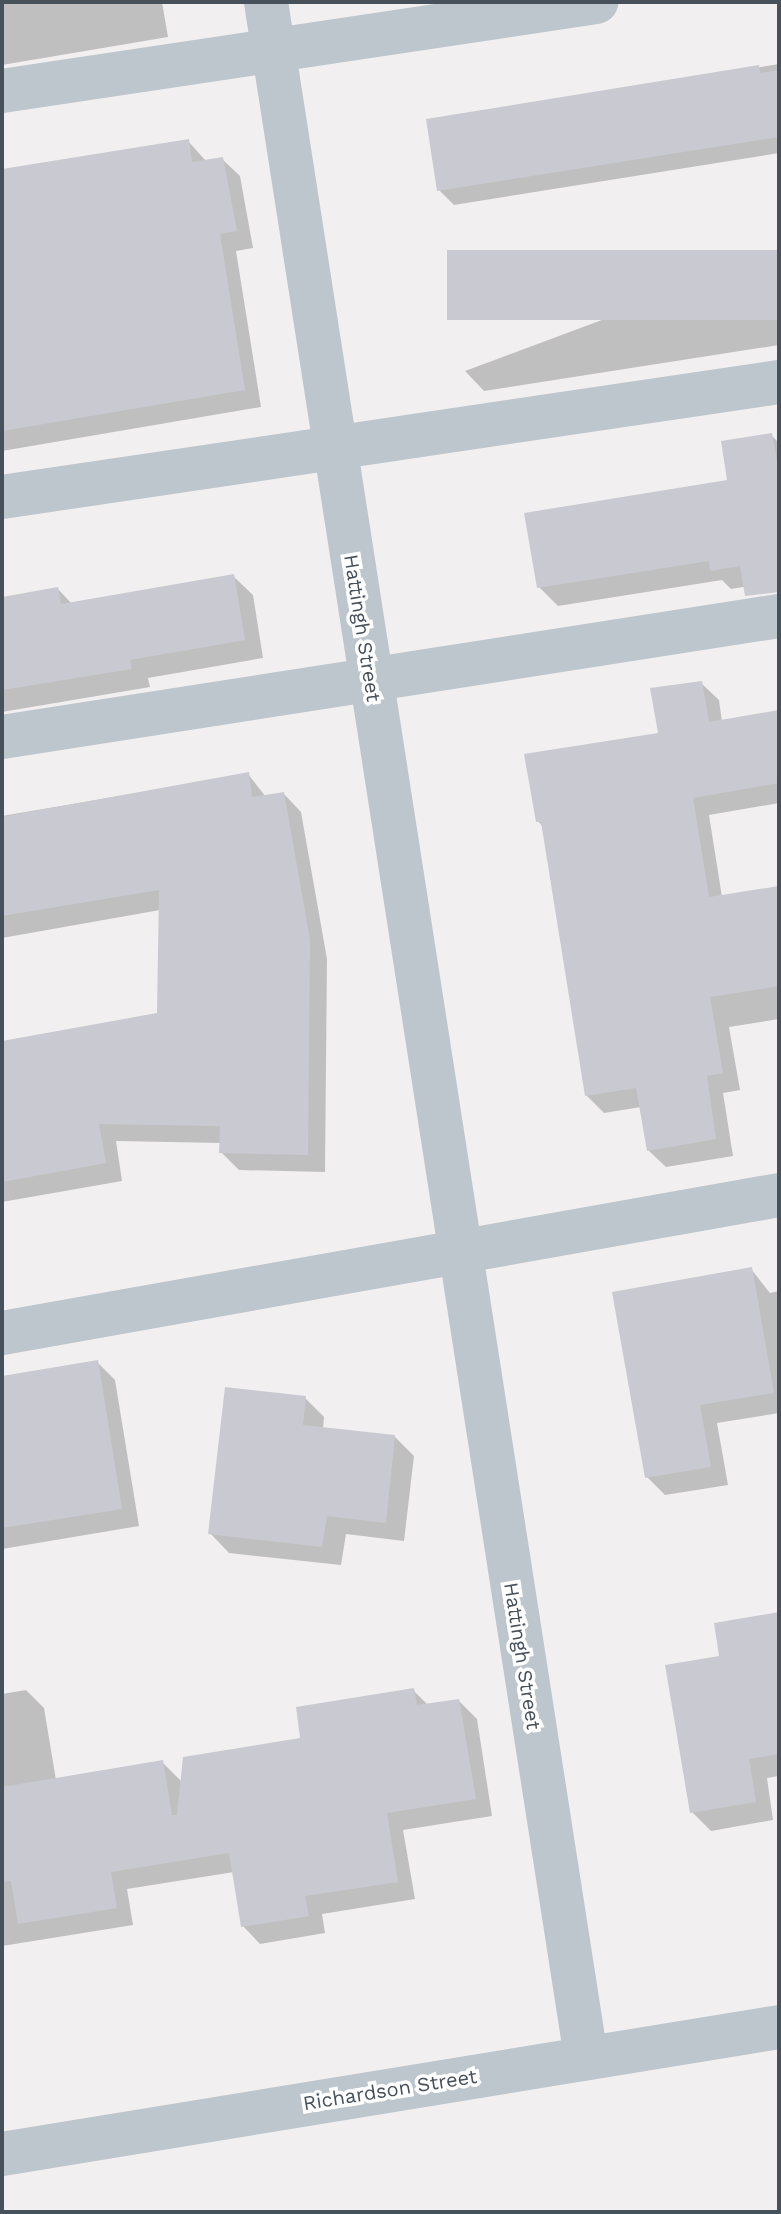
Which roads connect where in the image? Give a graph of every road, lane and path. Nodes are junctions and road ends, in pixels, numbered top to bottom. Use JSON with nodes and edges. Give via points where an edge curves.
{"nodes":[{"id":1,"x":266,"y":2,"type":"edge"},
{"id":2,"x":596,"y":2,"type":"edge"},
{"id":3,"x":273,"y":52,"type":"junction"},
{"id":4,"x":2,"y":91,"type":"edge"},
{"id":5,"x":779,"y":382,"type":"edge"},
{"id":6,"x":335,"y":450,"type":"junction"},
{"id":7,"x":2,"y":497,"type":"edge"},
{"id":8,"x":779,"y":616,"type":"edge"},
{"id":9,"x":370,"y":678,"type":"junction"},
{"id":10,"x":2,"y":737,"type":"edge"},
{"id":11,"x":779,"y":1195,"type":"edge"},
{"id":12,"x":459,"y":1253,"type":"junction"},
{"id":13,"x":2,"y":1333,"type":"edge"},
{"id":14,"x":779,"y":2027,"type":"edge"},
{"id":15,"x":586,"y":2058,"type":"junction"},
{"id":16,"x":2,"y":2154,"type":"edge"}],
"edges":[{"from":1,"to":3,"type":"street","name":"Hattingh Street"},
{"from":2,"to":3,"type":"street"},
{"from":3,"to":4,"type":"street"},
{"from":3,"to":6,"type":"street","name":"Hattingh Street"},
{"from":5,"to":6,"type":"street"},
{"from":6,"to":7,"type":"street"},
{"from":6,"to":9,"type":"street","name":"Hattingh Street"},
{"from":8,"to":9,"type":"street"},
{"from":9,"to":10,"type":"street"},
{"from":9,"to":12,"type":"street","name":"Hattingh Street"},
{"from":11,"to":12,"type":"street"},
{"from":12,"to":13,"type":"street"},
{"from":12,"to":15,"type":"street","name":"Hattingh Street"},
{"from":14,"to":15,"type":"street","name":"Richardson Street"},
{"from":15,"to":16,"type":"street","name":"Richardson Street"}]}
